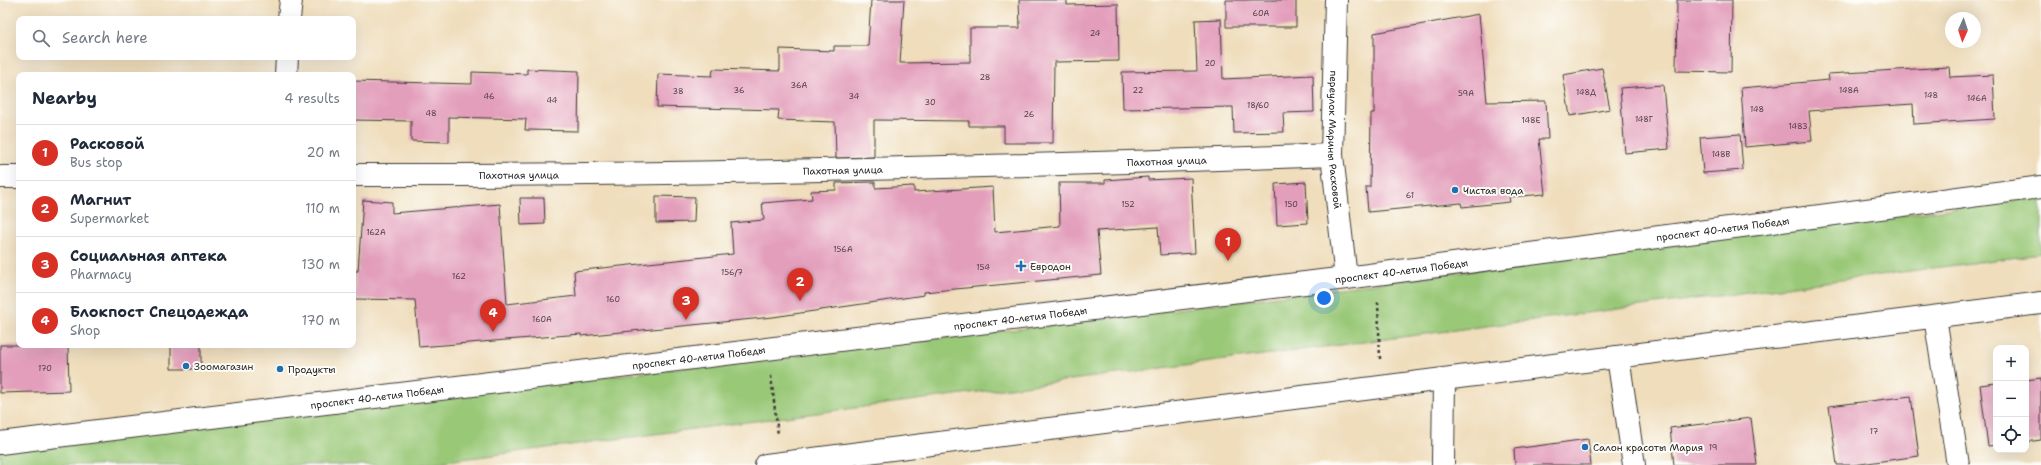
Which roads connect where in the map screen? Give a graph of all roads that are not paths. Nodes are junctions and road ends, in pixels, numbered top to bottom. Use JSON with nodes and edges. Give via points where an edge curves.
{"nodes":[{"id":1,"x":290,"y":0,"type":"edge"},
{"id":2,"x":1336,"y":0,"type":"edge"},
{"id":3,"x":289,"y":16,"type":"edge"},
{"id":4,"x":287,"y":60,"type":"edge"},
{"id":5,"x":286,"y":72,"type":"edge"},
{"id":6,"x":1332,"y":155,"type":"junction"},
{"id":7,"x":356,"y":175,"type":"edge"},
{"id":8,"x":0,"y":177,"type":"edge"},
{"id":9,"x":16,"y":177,"type":"edge"},
{"id":10,"x":2041,"y":187,"type":"edge"},
{"id":11,"x":1346,"y":278,"type":"junction"},
{"id":12,"x":2041,"y":303,"type":"edge"},
{"id":13,"x":1935,"y":317,"type":"junction"},
{"id":14,"x":1618,"y":357,"type":"junction"},
{"id":15,"x":1444,"y":380,"type":"junction"},
{"id":16,"x":0,"y":443,"type":"edge"},
{"id":17,"x":880,"y":458,"type":"edge"},
{"id":18,"x":774,"y":464,"type":"edge"},
{"id":19,"x":1443,"y":465,"type":"edge"},
{"id":20,"x":1634,"y":465,"type":"edge"},
{"id":21,"x":1958,"y":465,"type":"edge"}],
"edges":[{"from":1,"to":3,"type":"main road"},
{"from":2,"to":6,"type":"main road","name":"переулок Марины Расковой"},
{"from":4,"to":5,"type":"main road"},
{"from":6,"to":7,"type":"main road","name":"Пахотная улица","via":[[1016,166],[601,175]]},
{"from":6,"to":11,"type":"main road","name":"переулок Марины Расковой"},
{"from":8,"to":9,"type":"main road"},
{"from":10,"to":11,"type":"main road","name":"проспект 40-летия Победы"},
{"from":11,"to":16,"type":"main road","name":"проспект 40-летия Победы"},
{"from":12,"to":13,"type":"main road"},
{"from":13,"to":14,"type":"main road"},
{"from":13,"to":21,"type":"main road"},
{"from":14,"to":15,"type":"main road"},
{"from":14,"to":20,"type":"main road"},
{"from":15,"to":17,"type":"main road"},
{"from":15,"to":19,"type":"main road"},
{"from":17,"to":18,"type":"main road"}]}
